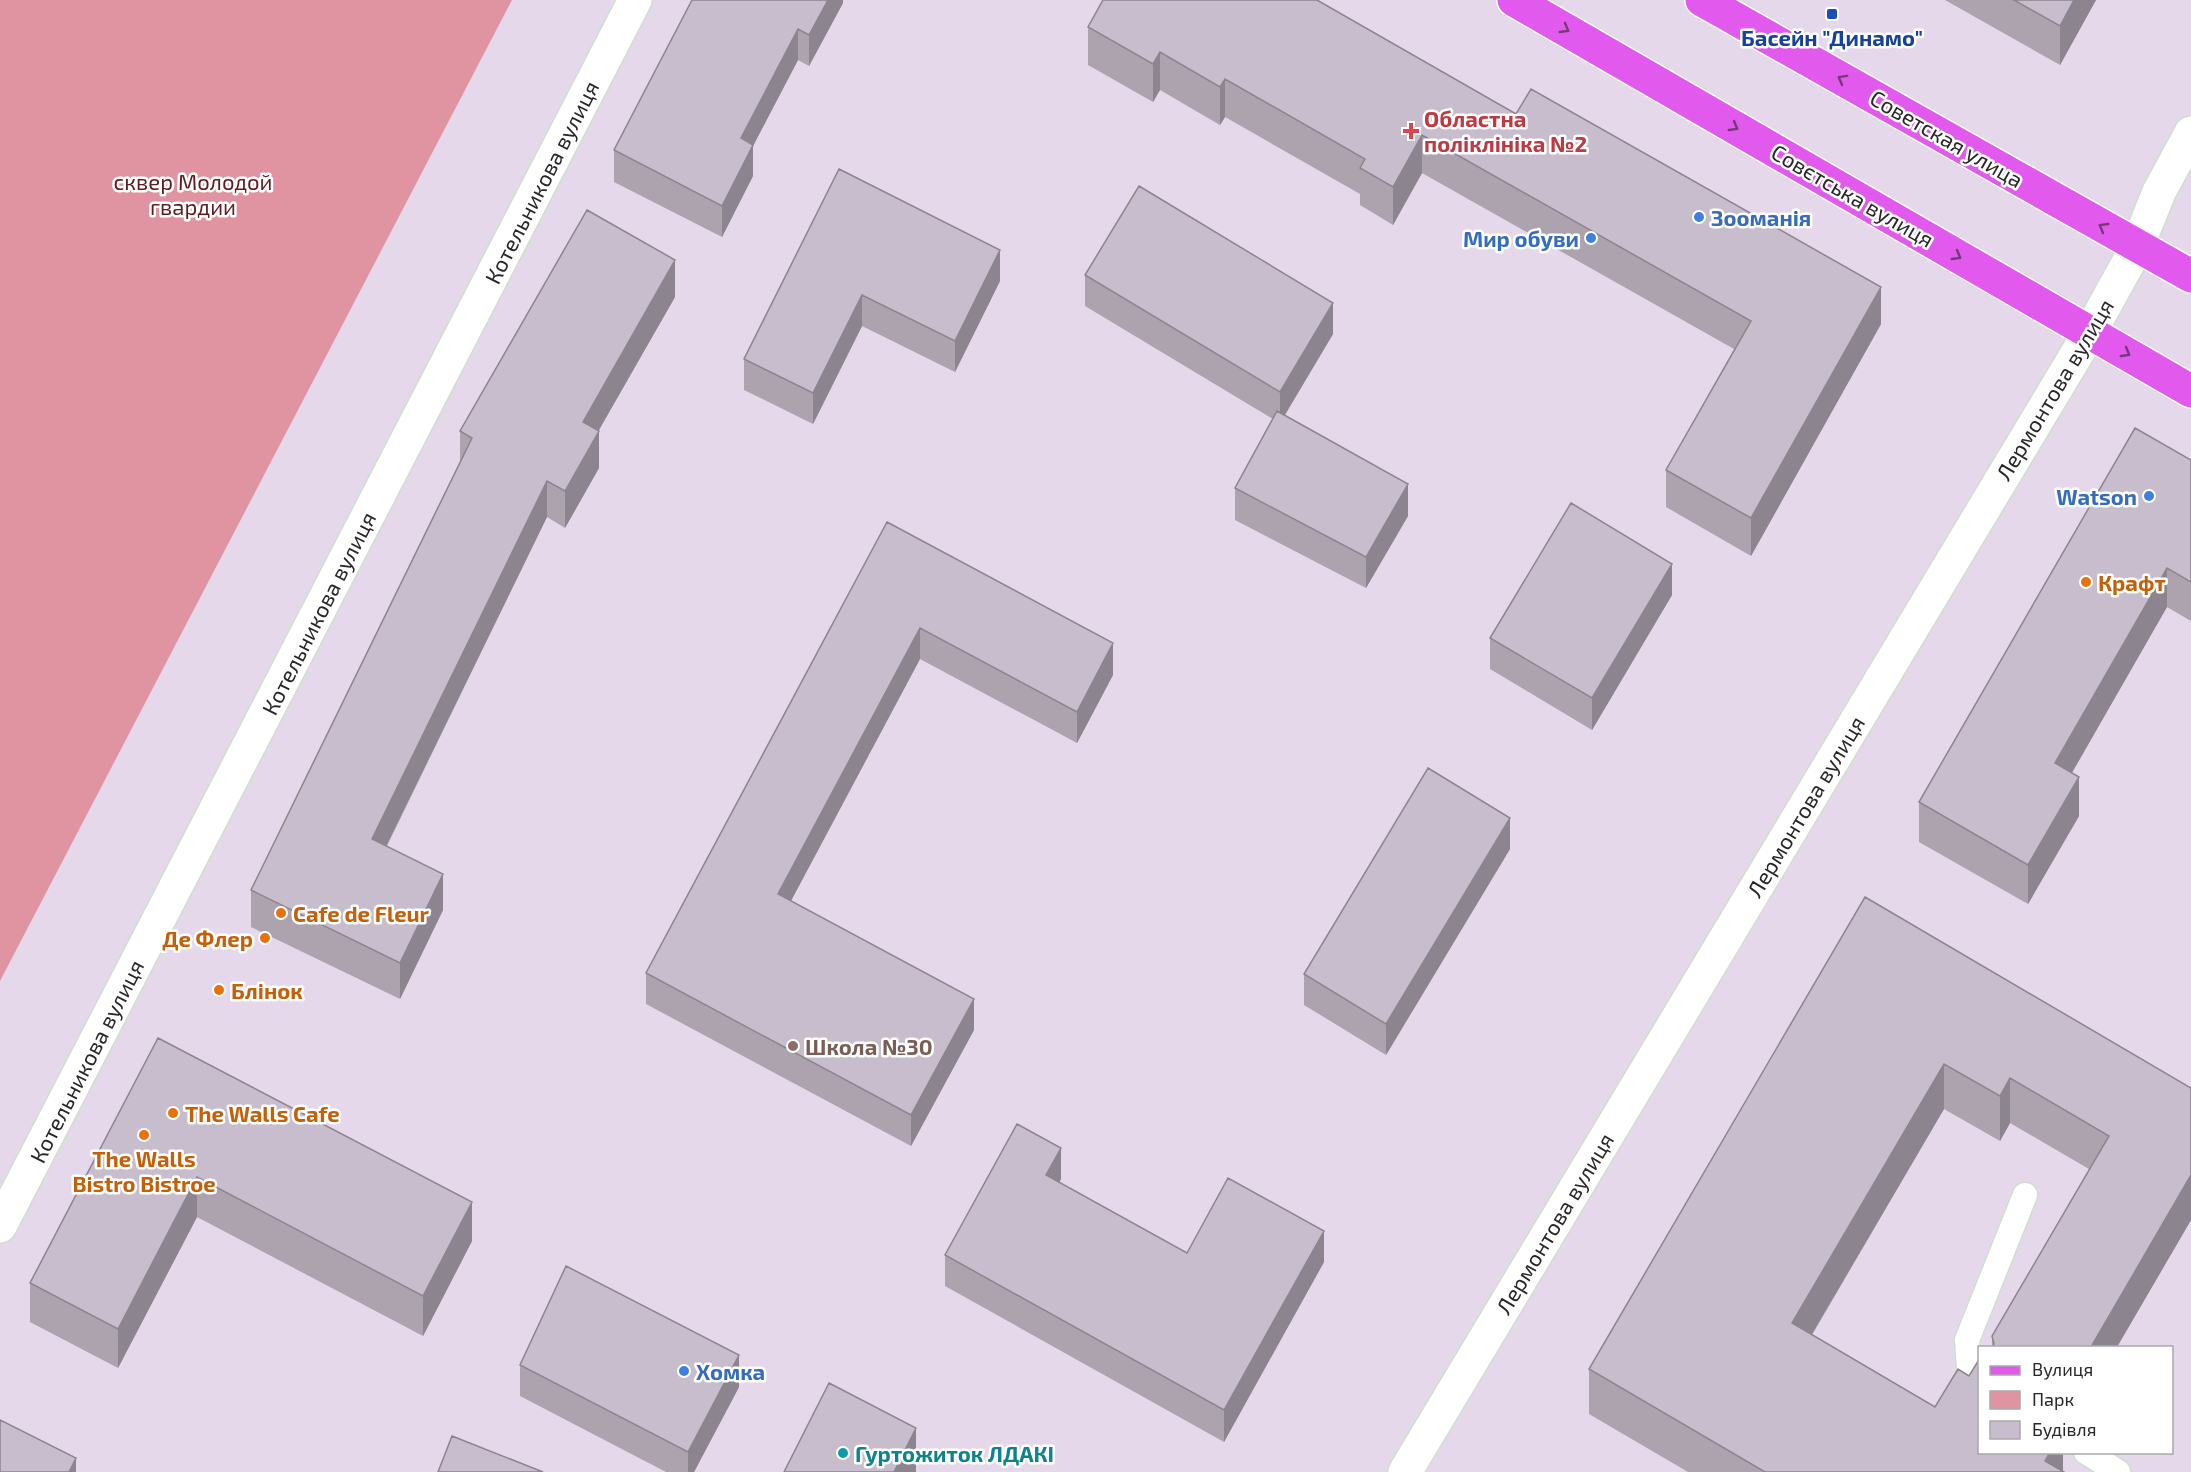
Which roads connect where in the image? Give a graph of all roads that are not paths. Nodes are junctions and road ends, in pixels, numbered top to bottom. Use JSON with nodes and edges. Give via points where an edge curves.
{"nodes":[{"id":1,"x":635,"y":0,"type":"edge"},
{"id":2,"x":1514,"y":0,"type":"edge"},
{"id":3,"x":1702,"y":0,"type":"edge"},
{"id":4,"x":2191,"y":133,"type":"edge"},
{"id":5,"x":2137,"y":247,"type":"junction"},
{"id":6,"x":2191,"y":276,"type":"edge"},
{"id":7,"x":2090,"y":332,"type":"junction"},
{"id":8,"x":2191,"y":391,"type":"edge"},
{"id":9,"x":2025,"y":1195,"type":"dead end"},
{"id":10,"x":0,"y":1226,"type":"edge"},
{"id":11,"x":1978,"y":1387,"type":"edge"},
{"id":12,"x":2089,"y":1454,"type":"edge"},
{"id":13,"x":1405,"y":1472,"type":"edge"},
{"id":14,"x":2118,"y":1472,"type":"edge"}],
"edges":[{"from":1,"to":10,"type":"street","name":"Котельникова вулиця"},
{"from":2,"to":7,"type":"main road","name":"Совєтська вулиця","one_way":true},
{"from":5,"to":3,"type":"main road","name":"Советская улица","one_way":true},
{"from":4,"to":5,"type":"street","name":"Лермонтова вулиця","via":[[2159,192]]},
{"from":5,"to":6,"type":"main road","name":"Советская улица"},
{"from":5,"to":7,"type":"street","name":"Лермонтова вулиця"},
{"from":7,"to":8,"type":"main road","name":"Совєтська вулиця","one_way":true},
{"from":7,"to":13,"type":"street","name":"Лермонтова вулиця"},
{"from":9,"to":11,"type":"lane","via":[[1967,1340],[1970,1382]]},
{"from":12,"to":14,"type":"lane"}]}
